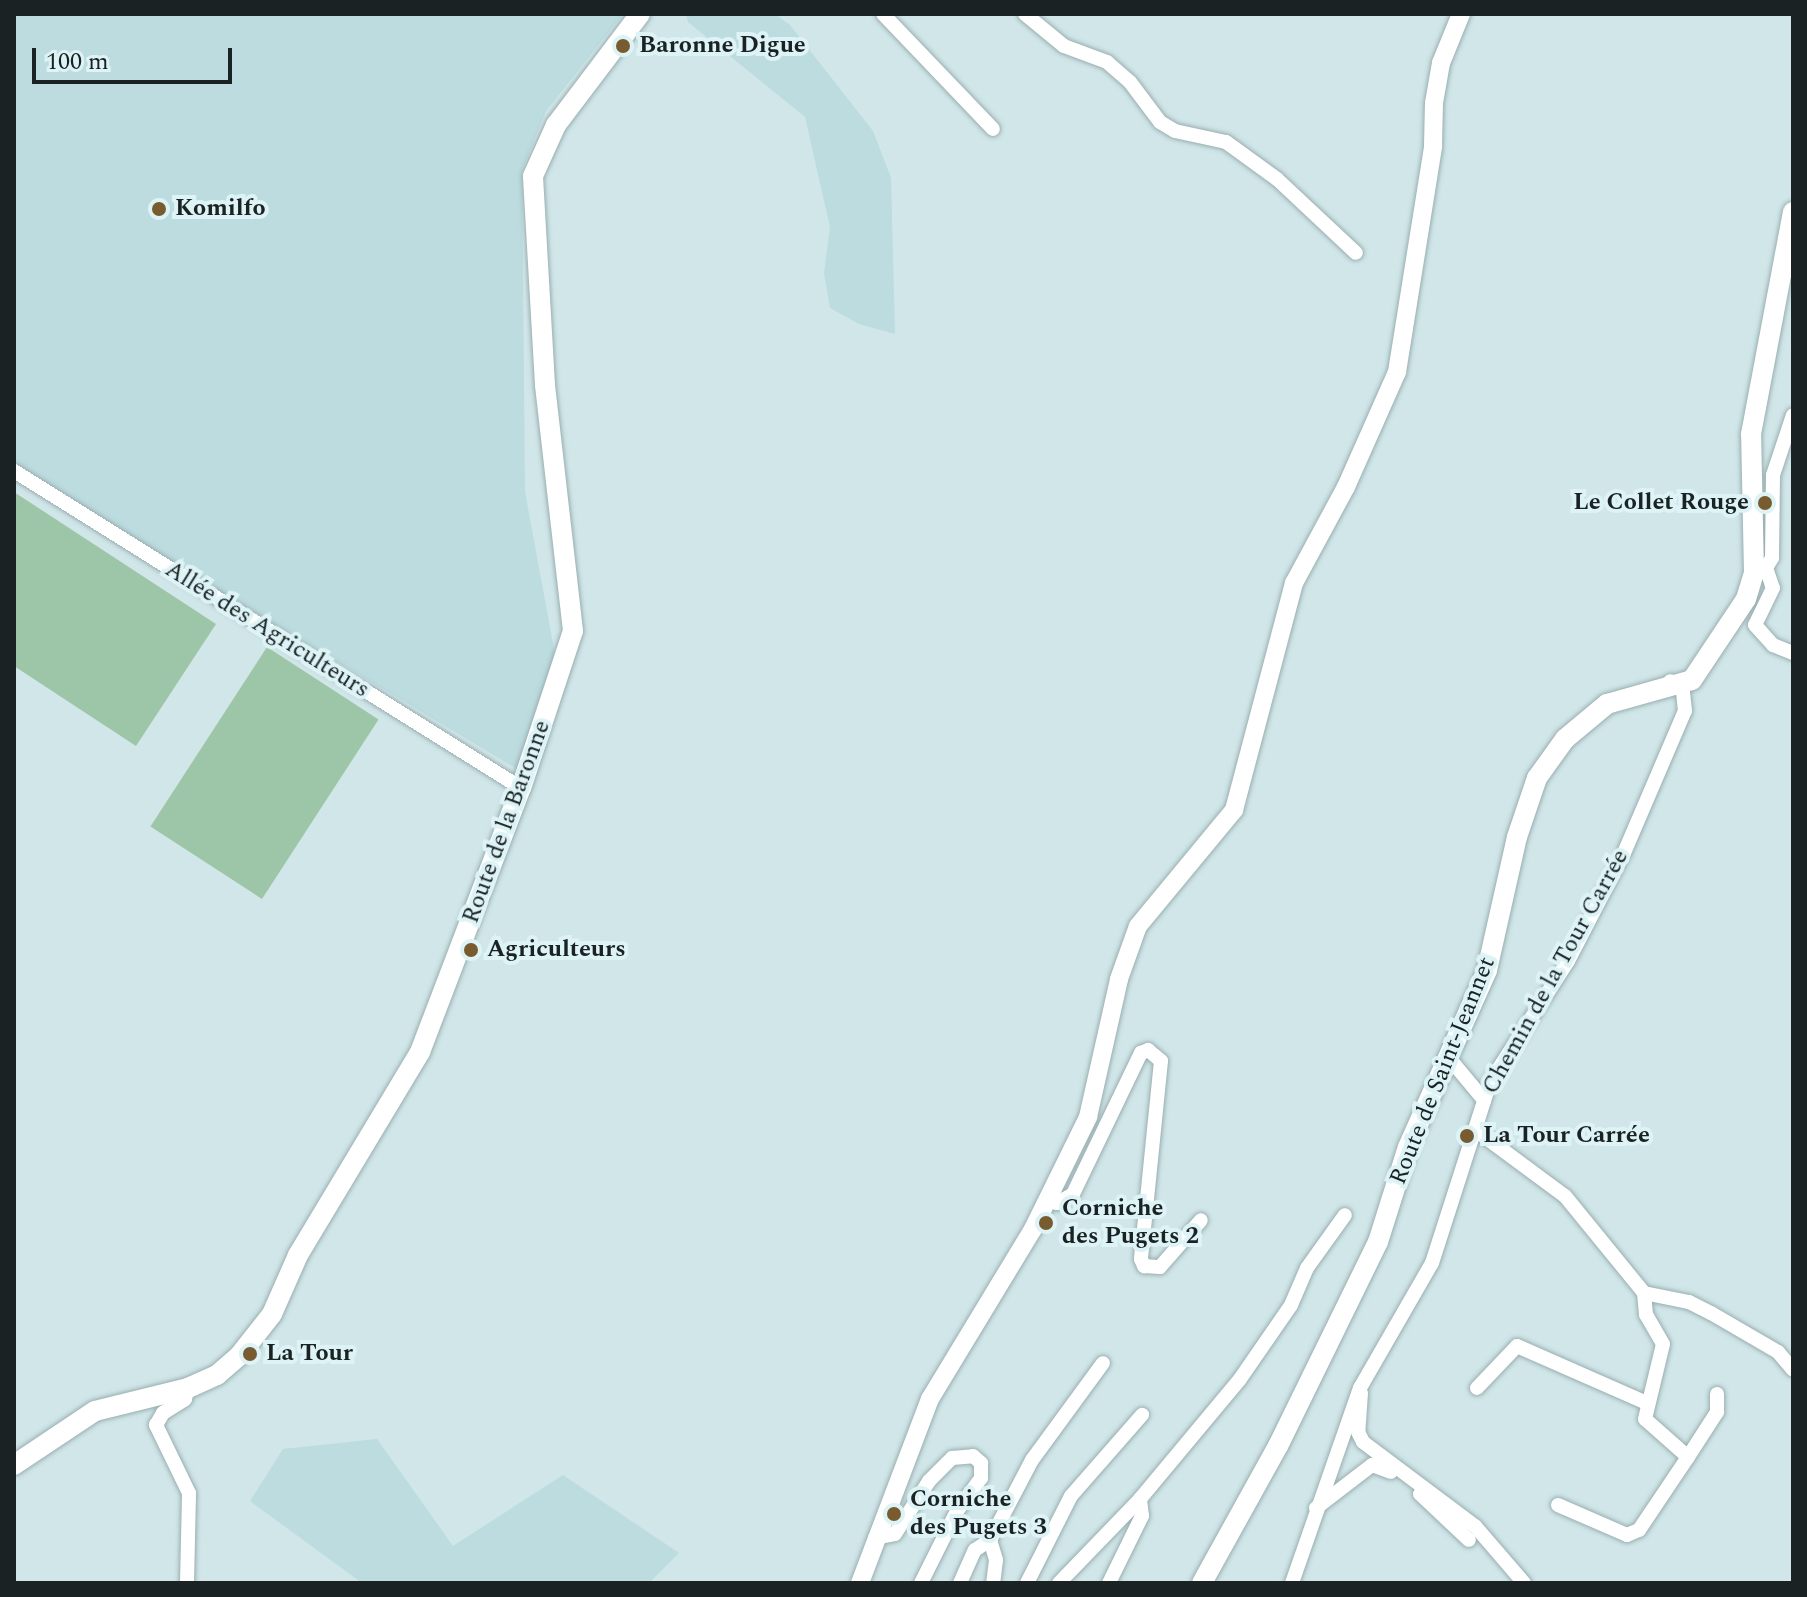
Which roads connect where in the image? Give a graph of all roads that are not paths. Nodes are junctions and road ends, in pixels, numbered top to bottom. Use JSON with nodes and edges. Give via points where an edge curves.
{"nodes":[{"id":1,"x":640,"y":14,"type":"edge"},
{"id":2,"x":883,"y":14,"type":"edge"},
{"id":3,"x":1025,"y":14,"type":"edge"},
{"id":4,"x":1461,"y":14,"type":"edge"},
{"id":5,"x":993,"y":129,"type":"dead end"},
{"id":6,"x":1793,"y":212,"type":"edge"},
{"id":7,"x":1356,"y":253,"type":"dead end"},
{"id":8,"x":1793,"y":415,"type":"edge"},
{"id":9,"x":1789,"y":436,"type":"edge"},
{"id":10,"x":14,"y":471,"type":"edge"},
{"id":11,"x":1760,"y":571,"type":"junction"},
{"id":12,"x":1793,"y":653,"type":"edge"},
{"id":13,"x":1674,"y":683,"type":"junction"},
{"id":14,"x":521,"y":788,"type":"junction"},
{"id":15,"x":1449,"y":1058,"type":"junction"},
{"id":16,"x":1484,"y":1100,"type":"junction"},
{"id":17,"x":1477,"y":1131,"type":"junction"},
{"id":18,"x":1047,"y":1201,"type":"junction"},
{"id":19,"x":1345,"y":1215,"type":"dead end"},
{"id":20,"x":1201,"y":1220,"type":"dead end"},
{"id":21,"x":1644,"y":1293,"type":"junction"},
{"id":22,"x":1103,"y":1363,"type":"dead end"},
{"id":23,"x":1793,"y":1370,"type":"edge"},
{"id":24,"x":188,"y":1388,"type":"junction"},
{"id":25,"x":1360,"y":1388,"type":"junction"},
{"id":26,"x":1477,"y":1388,"type":"dead end"},
{"id":27,"x":1717,"y":1394,"type":"dead end"},
{"id":28,"x":1647,"y":1403,"type":"junction"},
{"id":29,"x":1142,"y":1415,"type":"dead end"},
{"id":30,"x":1688,"y":1457,"type":"junction"},
{"id":31,"x":14,"y":1465,"type":"edge"},
{"id":32,"x":1140,"y":1499,"type":"junction"},
{"id":33,"x":1558,"y":1505,"type":"dead end"},
{"id":34,"x":1316,"y":1508,"type":"junction"},
{"id":35,"x":875,"y":1538,"type":"junction"},
{"id":36,"x":990,"y":1540,"type":"junction"},
{"id":37,"x":1469,"y":1540,"type":"dead end"},
{"id":38,"x":187,"y":1583,"type":"edge"},
{"id":39,"x":860,"y":1583,"type":"edge"},
{"id":40,"x":921,"y":1583,"type":"edge"},
{"id":41,"x":960,"y":1583,"type":"edge"},
{"id":42,"x":993,"y":1583,"type":"edge"},
{"id":43,"x":1027,"y":1583,"type":"edge"},
{"id":44,"x":1059,"y":1583,"type":"edge"},
{"id":45,"x":1109,"y":1583,"type":"edge"},
{"id":46,"x":1202,"y":1583,"type":"edge"},
{"id":47,"x":1292,"y":1583,"type":"edge"},
{"id":48,"x":1524,"y":1583,"type":"edge"}],
"edges":[{"from":1,"to":14,"type":"main road","name":"Route de la Baronne","via":[[556,125],[533,176],[545,385],[573,631]]},
{"from":2,"to":5,"type":"street"},
{"from":3,"to":7,"type":"street","via":[[1064,46],[1107,62],[1167,127],[1214,138],[1239,151]]},
{"from":4,"to":18,"type":"street","via":[[1441,63],[1397,372],[1346,487],[1294,583],[1234,810],[1138,926],[1128,949],[1094,1101]]},
{"from":6,"to":11,"type":"main road","via":[[1751,434]]},
{"from":8,"to":9,"type":"street"},
{"from":9,"to":11,"type":"street","via":[[1773,475],[1772,558]]},
{"from":10,"to":14,"type":"street","name":"Allée des Agriculteurs"},
{"from":11,"to":12,"type":"street","via":[[1773,588],[1755,625],[1773,645]]},
{"from":11,"to":13,"type":"main road","via":[[1729,629],[1692,680]]},
{"from":13,"to":15,"type":"main road","name":"Route de Saint-Jeannet","via":[[1616,699],[1577,726],[1537,778],[1517,837],[1487,970]]},
{"from":13,"to":16,"type":"street","name":"Chemin de la Tour Carrée","via":[[1685,711],[1624,853],[1568,961],[1500,1065]]},
{"from":14,"to":24,"type":"main road","name":"Route de la Baronne","via":[[436,1015],[401,1086],[312,1231],[259,1332],[217,1375]]},
{"from":15,"to":16,"type":"street"},
{"from":15,"to":46,"type":"main road","name":"Route de Saint-Jeannet","via":[[1408,1147],[1370,1261],[1324,1344],[1278,1446]]},
{"from":16,"to":17,"type":"street","name":"Chemin de la Tour Carrée"},
{"from":17,"to":21,"type":"street","via":[[1565,1196]]},
{"from":17,"to":25,"type":"street","name":"Chemin de la Tour Carrée","via":[[1432,1263]]},
{"from":18,"to":20,"type":"street","via":[[1057,1203],[1073,1194],[1141,1053],[1148,1050],[1161,1061],[1144,1266],[1160,1267]]},
{"from":18,"to":35,"type":"street","via":[[930,1399]]},
{"from":19,"to":32,"type":"street","via":[[1307,1268],[1268,1341]]},
{"from":21,"to":23,"type":"street","via":[[1689,1302],[1711,1313],[1778,1352]]},
{"from":21,"to":28,"type":"street","via":[[1646,1315],[1663,1344]]},
{"from":22,"to":36,"type":"street","via":[[1032,1460]]},
{"from":24,"to":31,"type":"main road","name":"Route de la Baronne","via":[[110,1404]]},
{"from":24,"to":38,"type":"street","via":[[185,1399],[163,1413],[156,1425],[189,1493]]},
{"from":25,"to":34,"type":"street","name":"Chemin de la Tour Carrée"},
{"from":25,"to":48,"type":"street","via":[[1358,1432],[1363,1442],[1475,1526]]},
{"from":26,"to":28,"type":"street","via":[[1517,1346]]},
{"from":27,"to":30,"type":"street","via":[[1717,1412]]},
{"from":28,"to":30,"type":"street","via":[[1645,1419]]},
{"from":29,"to":43,"type":"street","via":[[1071,1496]]},
{"from":30,"to":33,"type":"street","via":[[1639,1530],[1627,1535]]},
{"from":32,"to":44,"type":"street"},
{"from":32,"to":45,"type":"street","via":[[1142,1516]]},
{"from":34,"to":37,"type":"street","via":[[1372,1465],[1380,1465]]},
{"from":34,"to":47,"type":"street","name":"Chemin de la Tour Carrée"},
{"from":35,"to":39,"type":"street"},
{"from":35,"to":40,"type":"street","via":[[895,1534],[929,1481],[952,1458],[973,1456],[981,1463],[981,1478],[957,1511]]},
{"from":36,"to":41,"type":"street","via":[[975,1550]]},
{"from":36,"to":42,"type":"street","via":[[996,1560]]}]}
